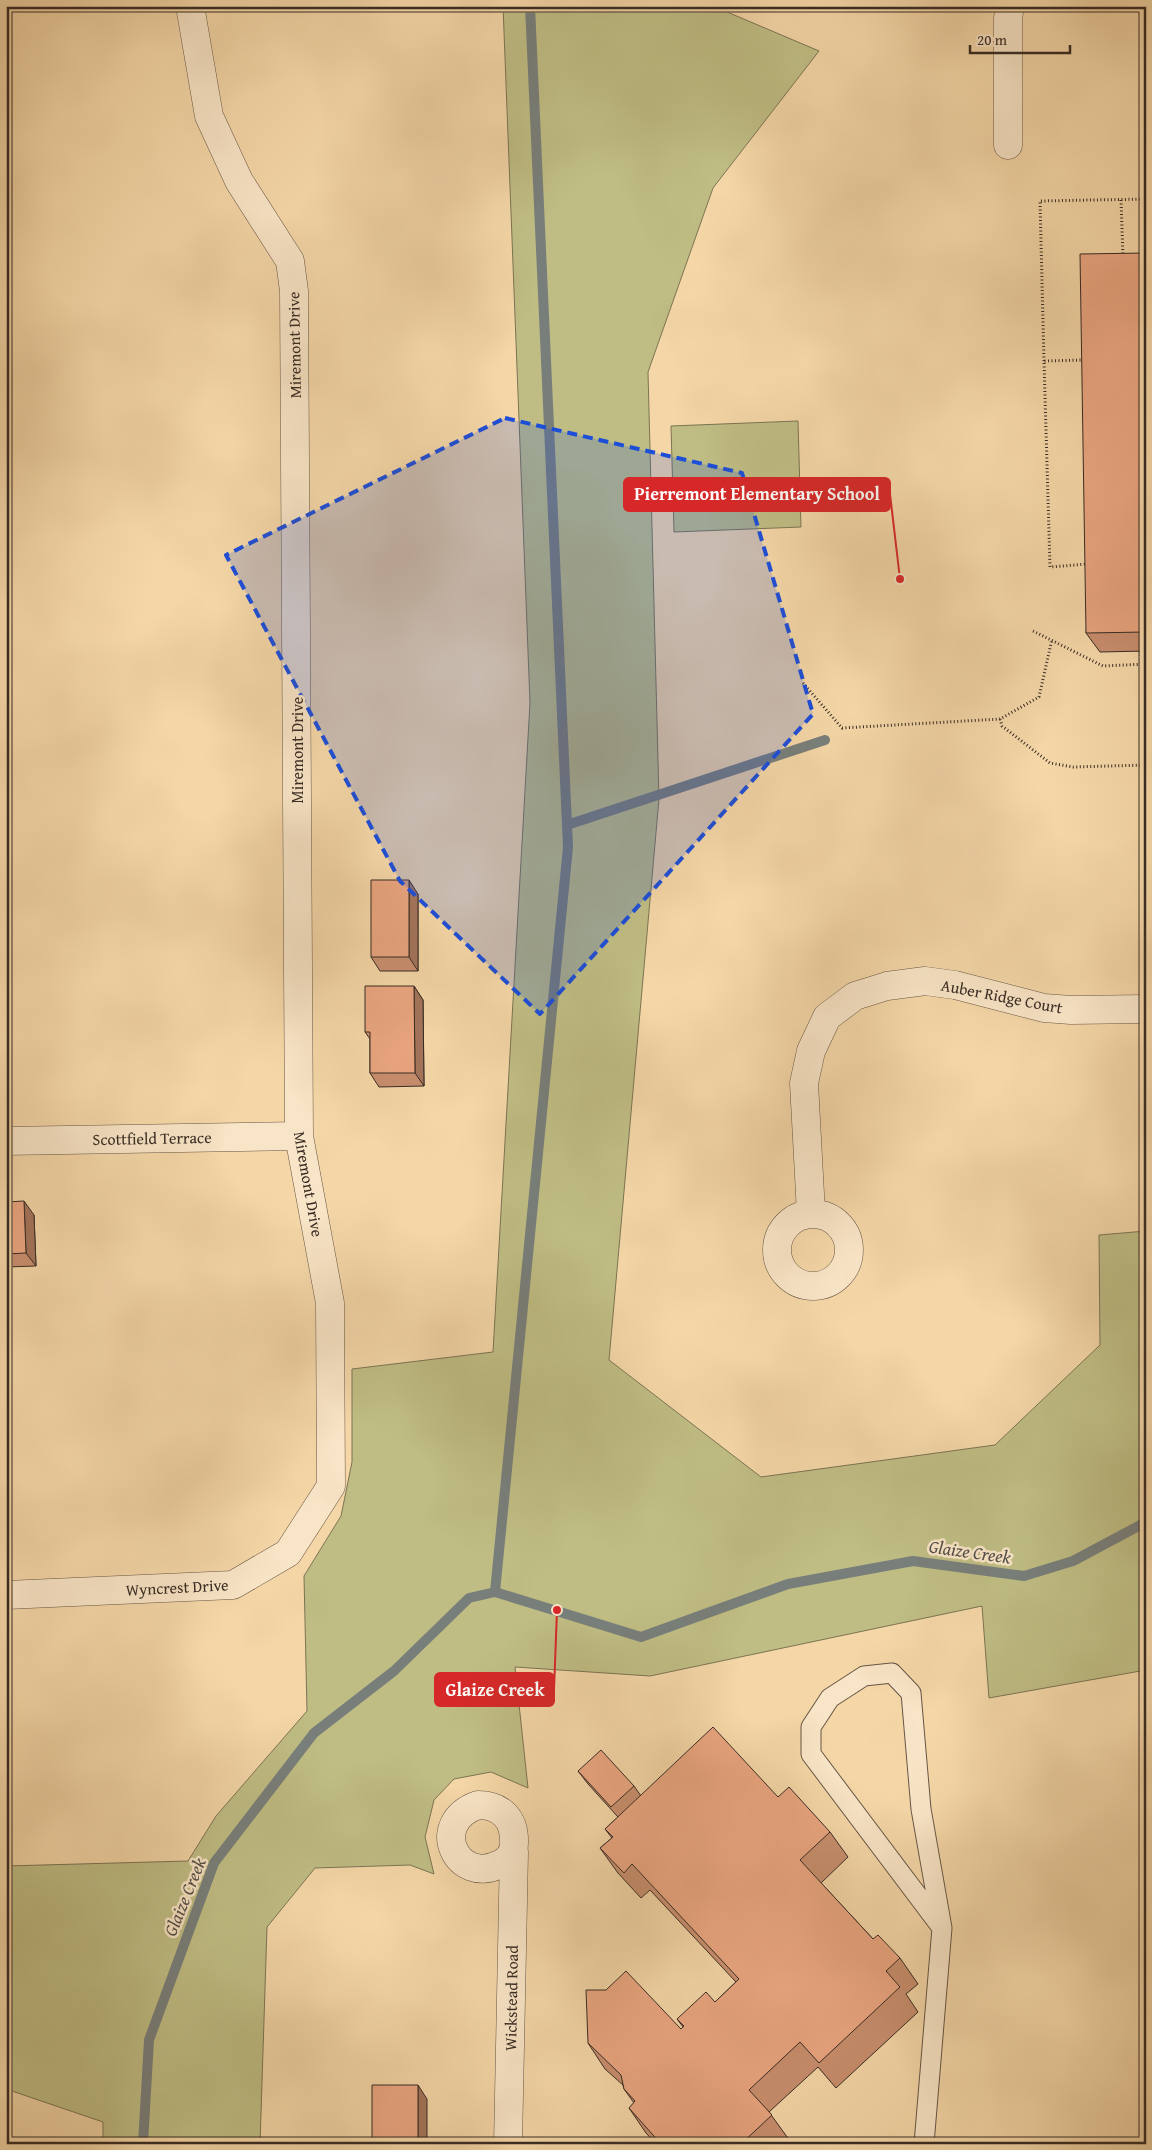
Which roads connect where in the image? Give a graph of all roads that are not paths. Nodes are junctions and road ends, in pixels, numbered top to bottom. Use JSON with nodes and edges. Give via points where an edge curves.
{"nodes":[{"id":1,"x":190,"y":6,"type":"edge"},
{"id":2,"x":1010,"y":6,"type":"edge"},
{"id":3,"x":1008,"y":146,"type":"dead end"},
{"id":4,"x":1146,"y":1009,"type":"edge"},
{"id":5,"x":299,"y":1136,"type":"junction"},
{"id":6,"x":6,"y":1141,"type":"edge"},
{"id":7,"x":811,"y":1213,"type":"dead end"},
{"id":8,"x":316,"y":1511,"type":"joint"},
{"id":9,"x":6,"y":1595,"type":"edge"},
{"id":10,"x":514,"y":1852,"type":"dead end"},
{"id":11,"x":942,"y":1928,"type":"junction"},
{"id":12,"x":508,"y":2144,"type":"edge"},
{"id":13,"x":924,"y":2144,"type":"edge"}],
"edges":[{"from":1,"to":5,"type":"street","name":"Miremont Drive","via":[[208,116],[239,182],[290,261],[294,291]]},
{"from":2,"to":3,"type":"street"},
{"from":4,"to":7,"type":"street","name":"Auber Ridge Court","via":[[1044,1008],[954,985],[925,981],[887,986],[855,996],[828,1017],[811,1051],[804,1083]]},
{"from":5,"to":6,"type":"street","name":"Scottfield Terrace"},
{"from":5,"to":8,"type":"street","name":"Miremont Drive","via":[[330,1303],[331,1486]]},
{"from":8,"to":9,"type":"street","name":"Wyncrest Drive","via":[[288,1554],[233,1585]]},
{"from":10,"to":12,"type":"street","name":"Wickstead Road"},
{"from":11,"to":11,"type":"lane","via":[[921,1809],[912,1693],[892,1673],[864,1676],[830,1698],[811,1727],[811,1754]]},
{"from":11,"to":13,"type":"lane"}]}
